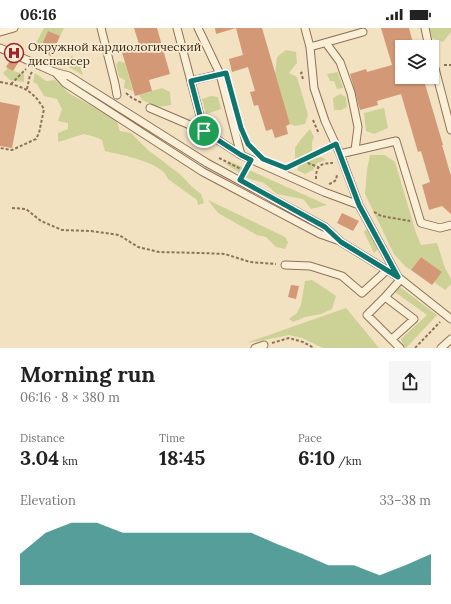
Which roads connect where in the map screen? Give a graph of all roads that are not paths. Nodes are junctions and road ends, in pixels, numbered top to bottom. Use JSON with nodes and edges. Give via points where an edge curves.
{"nodes":[{"id":1,"x":14,"y":28,"type":"edge"},
{"id":2,"x":101,"y":28,"type":"edge"},
{"id":3,"x":177,"y":28,"type":"edge"},
{"id":4,"x":198,"y":28,"type":"edge"},
{"id":5,"x":305,"y":28,"type":"edge"},
{"id":6,"x":424,"y":28,"type":"edge"},
{"id":7,"x":0,"y":32,"type":"edge"},
{"id":8,"x":363,"y":32,"type":"dead end"},
{"id":9,"x":427,"y":40,"type":"edge"},
{"id":10,"x":326,"y":43,"type":"junction"},
{"id":11,"x":310,"y":47,"type":"junction"},
{"id":12,"x":0,"y":48,"type":"edge"},
{"id":13,"x":54,"y":72,"type":"junction"},
{"id":14,"x":220,"y":74,"type":"junction"},
{"id":15,"x":191,"y":81,"type":"junction"},
{"id":16,"x":439,"y":84,"type":"edge"},
{"id":17,"x":117,"y":95,"type":"dead end"},
{"id":18,"x":150,"y":108,"type":"road end"},
{"id":19,"x":451,"y":130,"type":"edge"},
{"id":20,"x":204,"y":131,"type":"junction"},
{"id":21,"x":355,"y":150,"type":"junction"},
{"id":22,"x":340,"y":154,"type":"junction"},
{"id":23,"x":241,"y":155,"type":"junction"},
{"id":24,"x":280,"y":202,"type":"junction"},
{"id":25,"x":359,"y":205,"type":"junction"},
{"id":26,"x":275,"y":210,"type":"junction"},
{"id":27,"x":451,"y":225,"type":"edge"},
{"id":28,"x":341,"y":242,"type":"junction"},
{"id":29,"x":285,"y":265,"type":"road end"},
{"id":30,"x":386,"y":271,"type":"junction"},
{"id":31,"x":399,"y":278,"type":"junction"},
{"id":32,"x":385,"y":297,"type":"junction"},
{"id":33,"x":448,"y":317,"type":"edge"},
{"id":34,"x":392,"y":340,"type":"junction"},
{"id":35,"x":451,"y":340,"type":"edge"},
{"id":36,"x":264,"y":345,"type":"road end"},
{"id":37,"x":255,"y":348,"type":"edge"},
{"id":38,"x":400,"y":348,"type":"edge"},
{"id":39,"x":440,"y":348,"type":"edge"}],
"edges":[{"from":1,"to":7,"type":"lane"},
{"from":2,"to":17,"type":"lane"},
{"from":3,"to":15,"type":"lane"},
{"from":4,"to":14,"type":"lane"},
{"from":5,"to":11,"type":"lane"},
{"from":6,"to":9,"type":"lane"},
{"from":8,"to":10,"type":"lane"},
{"from":10,"to":11,"type":"lane"},
{"from":10,"to":21,"type":"lane","via":[[340,62],[351,93],[358,127]]},
{"from":11,"to":22,"type":"lane","via":[[314,88]]},
{"from":12,"to":13,"type":"lane"},
{"from":13,"to":24,"type":"lane","via":[[69,76],[207,163]]},
{"from":13,"to":26,"type":"lane","via":[[65,83],[203,172]]},
{"from":14,"to":15,"type":"lane"},
{"from":14,"to":23,"type":"lane"},
{"from":15,"to":20,"type":"lane"},
{"from":16,"to":19,"type":"lane"},
{"from":18,"to":20,"type":"lane"},
{"from":20,"to":23,"type":"lane"},
{"from":21,"to":22,"type":"lane"},
{"from":21,"to":27,"type":"lane","via":[[396,141],[421,223],[440,228]]},
{"from":22,"to":25,"type":"lane"},
{"from":23,"to":25,"type":"lane"},
{"from":24,"to":26,"type":"lane"},
{"from":24,"to":28,"type":"lane","via":[[325,227]]},
{"from":25,"to":31,"type":"lane"},
{"from":26,"to":28,"type":"lane"},
{"from":28,"to":30,"type":"lane"},
{"from":29,"to":30,"type":"lane","via":[[310,266],[342,276],[362,292]]},
{"from":30,"to":31,"type":"lane"},
{"from":31,"to":32,"type":"lane"},
{"from":31,"to":33,"type":"lane"},
{"from":32,"to":34,"type":"lane","via":[[367,315]]},
{"from":32,"to":34,"type":"lane","via":[[414,320]]},
{"from":34,"to":38,"type":"lane"},
{"from":35,"to":39,"type":"lane"},
{"from":36,"to":37,"type":"lane"}]}
